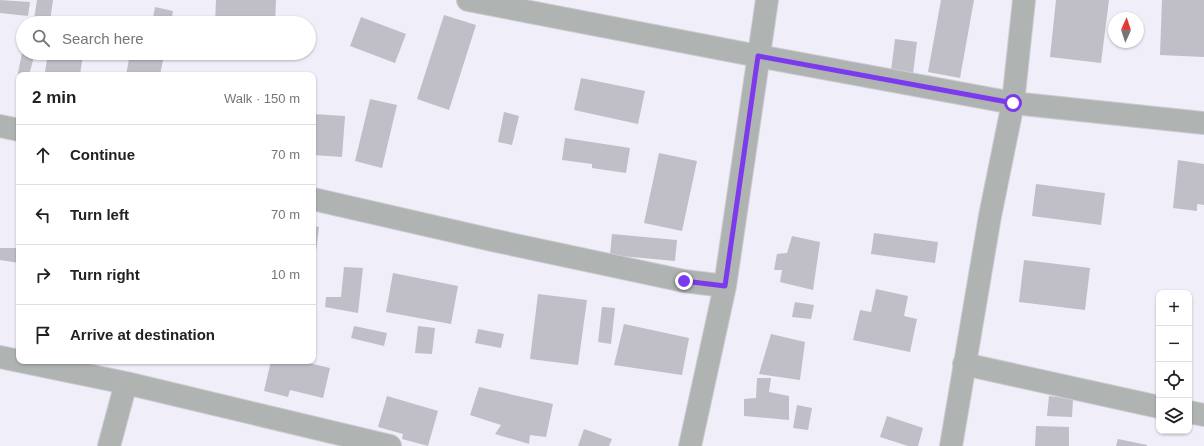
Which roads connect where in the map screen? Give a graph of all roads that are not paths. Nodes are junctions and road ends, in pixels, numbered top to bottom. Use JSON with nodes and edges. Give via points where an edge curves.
{"nodes":[{"id":1,"x":468,"y":0,"type":"edge"},
{"id":2,"x":768,"y":0,"type":"edge"},
{"id":3,"x":1024,"y":0,"type":"edge"},
{"id":4,"x":758,"y":56,"type":"junction"},
{"id":5,"x":1013,"y":103,"type":"junction"},
{"id":6,"x":1204,"y":123,"type":"edge"},
{"id":7,"x":0,"y":126,"type":"edge"},
{"id":8,"x":16,"y":129,"type":"edge"},
{"id":9,"x":316,"y":201,"type":"edge"},
{"id":10,"x":725,"y":286,"type":"junction"},
{"id":11,"x":0,"y":357,"type":"edge"},
{"id":12,"x":16,"y":360,"type":"edge"},
{"id":13,"x":33,"y":364,"type":"edge"},
{"id":14,"x":964,"y":364,"type":"junction"},
{"id":15,"x":126,"y":384,"type":"junction"},
{"id":16,"x":1156,"y":407,"type":"edge"},
{"id":17,"x":1192,"y":413,"type":"edge"},
{"id":18,"x":1204,"y":415,"type":"edge"},
{"id":19,"x":109,"y":446,"type":"edge"},
{"id":20,"x":390,"y":446,"type":"edge"},
{"id":21,"x":690,"y":446,"type":"edge"},
{"id":22,"x":951,"y":446,"type":"edge"}],
"edges":[{"from":1,"to":4,"type":"street"},
{"from":2,"to":4,"type":"street"},
{"from":3,"to":5,"type":"street"},
{"from":4,"to":5,"type":"street"},
{"from":4,"to":10,"type":"street"},
{"from":5,"to":6,"type":"street"},
{"from":5,"to":14,"type":"street"},
{"from":7,"to":8,"type":"street"},
{"from":9,"to":10,"type":"street","via":[[676,279]]},
{"from":10,"to":21,"type":"street"},
{"from":11,"to":12,"type":"street"},
{"from":13,"to":15,"type":"street"},
{"from":14,"to":16,"type":"street"},
{"from":14,"to":22,"type":"street"},
{"from":15,"to":19,"type":"street"},
{"from":15,"to":20,"type":"street"},
{"from":17,"to":18,"type":"street"}]}
